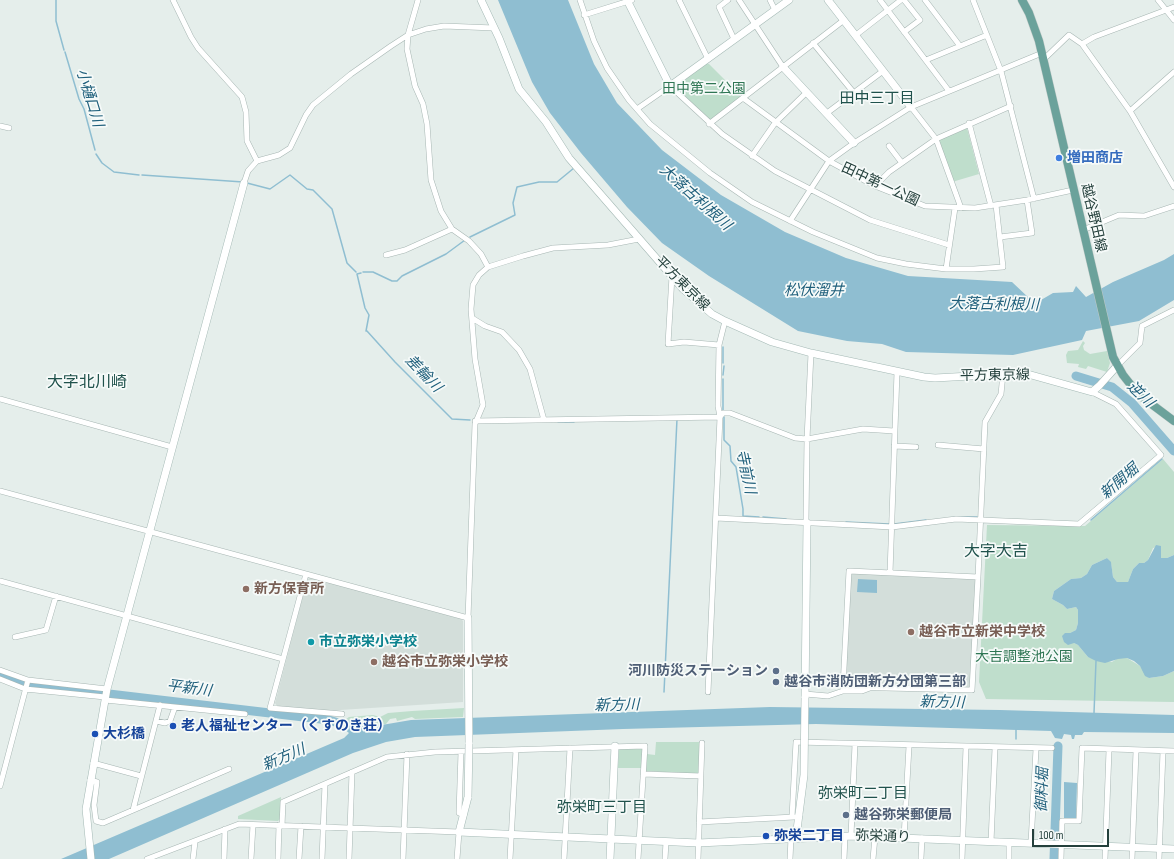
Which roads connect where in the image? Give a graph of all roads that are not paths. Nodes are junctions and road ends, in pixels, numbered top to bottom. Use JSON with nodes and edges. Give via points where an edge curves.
{"nodes":[{"id":1,"x":173,"y":0,"type":"edge"},
{"id":2,"x":418,"y":0,"type":"edge"},
{"id":3,"x":481,"y":0,"type":"edge"},
{"id":4,"x":580,"y":0,"type":"edge"},
{"id":5,"x":679,"y":0,"type":"edge"},
{"id":6,"x":728,"y":0,"type":"edge"},
{"id":7,"x":739,"y":0,"type":"edge"},
{"id":8,"x":770,"y":0,"type":"edge"},
{"id":9,"x":789,"y":0,"type":"edge"},
{"id":10,"x":828,"y":0,"type":"edge"},
{"id":11,"x":880,"y":0,"type":"edge"},
{"id":12,"x":903,"y":0,"type":"edge"},
{"id":13,"x":926,"y":0,"type":"edge"},
{"id":14,"x":973,"y":0,"type":"edge"},
{"id":15,"x":1023,"y":0,"type":"edge"},
{"id":16,"x":1158,"y":0,"type":"edge"},
{"id":17,"x":629,"y":1,"type":"edge"},
{"id":18,"x":1174,"y":7,"type":"edge"},
{"id":19,"x":775,"y":10,"type":"junction"},
{"id":20,"x":1167,"y":10,"type":"junction"},
{"id":21,"x":888,"y":11,"type":"junction"},
{"id":22,"x":584,"y":15,"type":"junction"},
{"id":23,"x":844,"y":20,"type":"junction"},
{"id":24,"x":1174,"y":20,"type":"edge"},
{"id":25,"x":754,"y":25,"type":"junction"},
{"id":26,"x":494,"y":28,"type":"junction"},
{"id":27,"x":904,"y":32,"type":"junction"},
{"id":28,"x":408,"y":35,"type":"junction"},
{"id":29,"x":856,"y":35,"type":"junction"},
{"id":30,"x":987,"y":35,"type":"junction"},
{"id":31,"x":734,"y":39,"type":"junction"},
{"id":32,"x":813,"y":43,"type":"junction"},
{"id":33,"x":1082,"y":44,"type":"junction"},
{"id":34,"x":960,"y":46,"type":"junction"},
{"id":35,"x":1042,"y":56,"type":"junction"},
{"id":36,"x":708,"y":59,"type":"junction"},
{"id":37,"x":926,"y":60,"type":"junction"},
{"id":38,"x":784,"y":67,"type":"junction"},
{"id":39,"x":883,"y":71,"type":"junction"},
{"id":40,"x":1001,"y":71,"type":"junction"},
{"id":41,"x":1174,"y":72,"type":"edge"},
{"id":42,"x":670,"y":86,"type":"junction"},
{"id":43,"x":949,"y":91,"type":"junction"},
{"id":44,"x":807,"y":92,"type":"junction"},
{"id":45,"x":854,"y":93,"type":"junction"},
{"id":46,"x":743,"y":98,"type":"junction"},
{"id":47,"x":1011,"y":106,"type":"junction"},
{"id":48,"x":911,"y":107,"type":"junction"},
{"id":49,"x":637,"y":109,"type":"junction"},
{"id":50,"x":1130,"y":111,"type":"junction"},
{"id":51,"x":827,"y":113,"type":"junction"},
{"id":52,"x":775,"y":123,"type":"junction"},
{"id":53,"x":709,"y":124,"type":"junction"},
{"id":54,"x":969,"y":124,"type":"junction"},
{"id":55,"x":0,"y":126,"type":"edge"},
{"id":56,"x":9,"y":128,"type":"dead end"},
{"id":57,"x":936,"y":139,"type":"junction"},
{"id":58,"x":854,"y":143,"type":"junction"},
{"id":59,"x":889,"y":146,"type":"dead end"},
{"id":60,"x":752,"y":156,"type":"junction"},
{"id":61,"x":257,"y":161,"type":"junction"},
{"id":62,"x":829,"y":161,"type":"junction"},
{"id":63,"x":902,"y":163,"type":"junction"},
{"id":64,"x":244,"y":184,"type":"joint"},
{"id":65,"x":875,"y":186,"type":"junction"},
{"id":66,"x":1174,"y":187,"type":"edge"},
{"id":67,"x":810,"y":189,"type":"junction"},
{"id":68,"x":1074,"y":190,"type":"junction"},
{"id":69,"x":1034,"y":199,"type":"junction"},
{"id":70,"x":1027,"y":200,"type":"junction"},
{"id":71,"x":994,"y":206,"type":"junction"},
{"id":72,"x":1174,"y":206,"type":"edge"},
{"id":73,"x":955,"y":208,"type":"junction"},
{"id":74,"x":961,"y":208,"type":"junction"},
{"id":75,"x":790,"y":221,"type":"junction"},
{"id":76,"x":452,"y":229,"type":"junction"},
{"id":77,"x":1083,"y":230,"type":"junction"},
{"id":78,"x":1000,"y":237,"type":"junction"},
{"id":79,"x":639,"y":239,"type":"junction"},
{"id":80,"x":949,"y":245,"type":"junction"},
{"id":81,"x":386,"y":255,"type":"dead end"},
{"id":82,"x":488,"y":267,"type":"junction"},
{"id":83,"x":946,"y":269,"type":"junction"},
{"id":84,"x":672,"y":276,"type":"junction"},
{"id":85,"x":1174,"y":310,"type":"edge"},
{"id":86,"x":472,"y":318,"type":"junction"},
{"id":87,"x":725,"y":321,"type":"junction"},
{"id":88,"x":719,"y":345,"type":"junction"},
{"id":89,"x":811,"y":353,"type":"junction"},
{"id":90,"x":1117,"y":366,"type":"junction"},
{"id":91,"x":897,"y":372,"type":"junction"},
{"id":92,"x":1003,"y":374,"type":"junction"},
{"id":93,"x":1092,"y":392,"type":"junction"},
{"id":94,"x":0,"y":399,"type":"edge"},
{"id":95,"x":720,"y":417,"type":"junction"},
{"id":96,"x":544,"y":420,"type":"junction"},
{"id":97,"x":475,"y":421,"type":"junction"},
{"id":98,"x":1174,"y":421,"type":"edge"},
{"id":99,"x":894,"y":431,"type":"junction"},
{"id":100,"x":807,"y":439,"type":"junction"},
{"id":101,"x":938,"y":445,"type":"dead end"},
{"id":102,"x":894,"y":446,"type":"junction"},
{"id":103,"x":172,"y":447,"type":"junction"},
{"id":104,"x":916,"y":447,"type":"dead end"},
{"id":105,"x":984,"y":449,"type":"junction"},
{"id":106,"x":0,"y":491,"type":"edge"},
{"id":107,"x":716,"y":518,"type":"junction"},
{"id":108,"x":980,"y":520,"type":"junction"},
{"id":109,"x":807,"y":523,"type":"junction"},
{"id":110,"x":892,"y":527,"type":"junction"},
{"id":111,"x":149,"y":531,"type":"junction"},
{"id":112,"x":890,"y":573,"type":"junction"},
{"id":113,"x":306,"y":574,"type":"junction"},
{"id":114,"x":978,"y":577,"type":"junction"},
{"id":115,"x":0,"y":581,"type":"edge"},
{"id":116,"x":56,"y":596,"type":"junction"},
{"id":117,"x":126,"y":615,"type":"junction"},
{"id":118,"x":468,"y":618,"type":"junction"},
{"id":119,"x":15,"y":637,"type":"dead end"},
{"id":120,"x":283,"y":659,"type":"junction"},
{"id":121,"x":0,"y":670,"type":"edge"},
{"id":122,"x":0,"y":679,"type":"edge"},
{"id":123,"x":28,"y":680,"type":"junction"},
{"id":124,"x":873,"y":687,"type":"junction"},
{"id":125,"x":25,"y":688,"type":"junction"},
{"id":126,"x":708,"y":692,"type":"dead end"},
{"id":127,"x":106,"y":695,"type":"junction"},
{"id":128,"x":805,"y":696,"type":"junction"},
{"id":129,"x":160,"y":705,"type":"junction"},
{"id":130,"x":175,"y":707,"type":"junction"},
{"id":131,"x":245,"y":714,"type":"dead end"},
{"id":132,"x":342,"y":714,"type":"dead end"},
{"id":133,"x":156,"y":721,"type":"junction"},
{"id":134,"x":702,"y":743,"type":"dead end"},
{"id":135,"x":855,"y":744,"type":"junction"},
{"id":136,"x":615,"y":746,"type":"junction"},
{"id":137,"x":909,"y":746,"type":"junction"},
{"id":138,"x":966,"y":747,"type":"junction"},
{"id":139,"x":570,"y":748,"type":"junction"},
{"id":140,"x":995,"y":748,"type":"junction"},
{"id":141,"x":1052,"y":748,"type":"dead end"},
{"id":142,"x":1036,"y":749,"type":"junction"},
{"id":143,"x":516,"y":750,"type":"junction"},
{"id":144,"x":1109,"y":750,"type":"junction"},
{"id":145,"x":1136,"y":751,"type":"junction"},
{"id":146,"x":1163,"y":751,"type":"junction"},
{"id":147,"x":1174,"y":751,"type":"edge"},
{"id":148,"x":461,"y":752,"type":"junction"},
{"id":149,"x":407,"y":754,"type":"junction"},
{"id":150,"x":93,"y":763,"type":"junction"},
{"id":151,"x":229,"y":769,"type":"dead end"},
{"id":152,"x":352,"y":772,"type":"junction"},
{"id":153,"x":643,"y":774,"type":"junction"},
{"id":154,"x":142,"y":776,"type":"junction"},
{"id":155,"x":701,"y":776,"type":"junction"},
{"id":156,"x":90,"y":780,"type":"junction"},
{"id":157,"x":325,"y":784,"type":"junction"},
{"id":158,"x":0,"y":786,"type":"edge"},
{"id":159,"x":133,"y":810,"type":"junction"},
{"id":160,"x":464,"y":815,"type":"junction"},
{"id":161,"x":796,"y":816,"type":"junction"},
{"id":162,"x":699,"y":822,"type":"junction"},
{"id":163,"x":252,"y":824,"type":"junction"},
{"id":164,"x":281,"y":826,"type":"junction"},
{"id":165,"x":301,"y":826,"type":"junction"},
{"id":166,"x":323,"y":827,"type":"junction"},
{"id":167,"x":350,"y":828,"type":"junction"},
{"id":168,"x":225,"y":829,"type":"junction"},
{"id":169,"x":404,"y":830,"type":"junction"},
{"id":170,"x":460,"y":832,"type":"junction"},
{"id":171,"x":511,"y":835,"type":"junction"},
{"id":172,"x":848,"y":836,"type":"junction"},
{"id":173,"x":565,"y":837,"type":"junction"},
{"id":174,"x":875,"y":837,"type":"junction"},
{"id":175,"x":793,"y":838,"type":"junction"},
{"id":176,"x":904,"y":838,"type":"junction"},
{"id":177,"x":922,"y":838,"type":"junction"},
{"id":178,"x":611,"y":839,"type":"junction"},
{"id":179,"x":963,"y":840,"type":"junction"},
{"id":180,"x":640,"y":841,"type":"junction"},
{"id":181,"x":195,"y":842,"type":"junction"},
{"id":182,"x":666,"y":842,"type":"junction"},
{"id":183,"x":990,"y":842,"type":"junction"},
{"id":184,"x":1009,"y":842,"type":"junction"},
{"id":185,"x":698,"y":843,"type":"junction"},
{"id":186,"x":1031,"y":843,"type":"junction"},
{"id":187,"x":1061,"y":845,"type":"junction"},
{"id":188,"x":1106,"y":846,"type":"junction"},
{"id":189,"x":1132,"y":848,"type":"junction"},
{"id":190,"x":1159,"y":849,"type":"junction"},
{"id":191,"x":1174,"y":849,"type":"edge"},
{"id":192,"x":921,"y":858,"type":"dead end"},
{"id":193,"x":90,"y":859,"type":"edge"},
{"id":194,"x":147,"y":859,"type":"edge"},
{"id":195,"x":193,"y":859,"type":"edge"},
{"id":196,"x":224,"y":859,"type":"edge"},
{"id":197,"x":251,"y":859,"type":"edge"},
{"id":198,"x":278,"y":859,"type":"edge"},
{"id":199,"x":299,"y":859,"type":"edge"},
{"id":200,"x":322,"y":859,"type":"edge"},
{"id":201,"x":348,"y":859,"type":"edge"},
{"id":202,"x":403,"y":859,"type":"edge"},
{"id":203,"x":457,"y":859,"type":"edge"},
{"id":204,"x":510,"y":859,"type":"edge"},
{"id":205,"x":564,"y":859,"type":"edge"},
{"id":206,"x":610,"y":859,"type":"edge"},
{"id":207,"x":638,"y":859,"type":"edge"},
{"id":208,"x":665,"y":859,"type":"edge"},
{"id":209,"x":698,"y":859,"type":"edge"},
{"id":210,"x":790,"y":859,"type":"edge"},
{"id":211,"x":844,"y":859,"type":"edge"},
{"id":212,"x":873,"y":859,"type":"edge"},
{"id":213,"x":962,"y":859,"type":"edge"},
{"id":214,"x":1009,"y":859,"type":"edge"},
{"id":215,"x":1061,"y":859,"type":"edge"},
{"id":216,"x":1105,"y":859,"type":"edge"},
{"id":217,"x":1132,"y":859,"type":"edge"},
{"id":218,"x":1159,"y":859,"type":"edge"}],
"edges":[{"from":1,"to":61,"type":"street","via":[[190,37],[242,97],[248,141]]},
{"from":2,"to":28,"type":"street"},
{"from":3,"to":26,"type":"street","name":"平方東京線"},
{"from":4,"to":22,"type":"street"},
{"from":5,"to":36,"type":"street"},
{"from":6,"to":31,"type":"street","via":[[718,7]]},
{"from":7,"to":25,"type":"street"},
{"from":8,"to":19,"type":"street"},
{"from":9,"to":19,"type":"street"},
{"from":10,"to":23,"type":"street"},
{"from":11,"to":21,"type":"street"},
{"from":12,"to":21,"type":"street"},
{"from":12,"to":27,"type":"street","via":[[920,20]]},
{"from":13,"to":34,"type":"street"},
{"from":14,"to":30,"type":"street"},
{"from":15,"to":35,"type":"main road","name":"越谷野田線","via":[[1035,29]]},
{"from":16,"to":20,"type":"street"},
{"from":17,"to":22,"type":"street"},
{"from":17,"to":42,"type":"street"},
{"from":18,"to":20,"type":"street"},
{"from":19,"to":25,"type":"street"},
{"from":20,"to":24,"type":"street"},
{"from":20,"to":33,"type":"street","via":[[1094,37]]},
{"from":21,"to":27,"type":"street"},
{"from":21,"to":29,"type":"street"},
{"from":22,"to":49,"type":"street","via":[[607,68]]},
{"from":23,"to":29,"type":"street"},
{"from":23,"to":32,"type":"street"},
{"from":25,"to":31,"type":"street"},
{"from":25,"to":38,"type":"street"},
{"from":26,"to":28,"type":"street","via":[[444,26]]},
{"from":26,"to":79,"type":"street","name":"平方東京線","via":[[524,98],[546,122],[569,158]]},
{"from":27,"to":37,"type":"street"},
{"from":28,"to":61,"type":"street","via":[[350,74],[313,105],[290,148],[279,155]]},
{"from":28,"to":76,"type":"street","via":[[408,58],[428,124],[431,180],[441,211]]},
{"from":29,"to":39,"type":"street"},
{"from":30,"to":34,"type":"street"},
{"from":30,"to":40,"type":"street"},
{"from":31,"to":36,"type":"street"},
{"from":32,"to":38,"type":"street"},
{"from":32,"to":45,"type":"street"},
{"from":33,"to":35,"type":"street","via":[[1069,35]]},
{"from":33,"to":50,"type":"street"},
{"from":34,"to":37,"type":"street"},
{"from":35,"to":40,"type":"street"},
{"from":35,"to":68,"type":"main road","name":"越谷野田線"},
{"from":36,"to":42,"type":"street"},
{"from":37,"to":43,"type":"street"},
{"from":38,"to":44,"type":"street"},
{"from":38,"to":46,"type":"street"},
{"from":39,"to":45,"type":"street"},
{"from":39,"to":48,"type":"street"},
{"from":40,"to":43,"type":"street"},
{"from":40,"to":47,"type":"street"},
{"from":41,"to":50,"type":"street"},
{"from":42,"to":49,"type":"street"},
{"from":42,"to":53,"type":"street"},
{"from":43,"to":48,"type":"street"},
{"from":44,"to":51,"type":"street"},
{"from":44,"to":52,"type":"street"},
{"from":45,"to":51,"type":"street"},
{"from":46,"to":52,"type":"street","name":"田中第一公園"},
{"from":46,"to":53,"type":"street"},
{"from":47,"to":54,"type":"street"},
{"from":47,"to":69,"type":"street"},
{"from":48,"to":57,"type":"street"},
{"from":48,"to":58,"type":"street"},
{"from":49,"to":75,"type":"street","via":[[666,138],[710,174],[752,202]]},
{"from":50,"to":66,"type":"street"},
{"from":51,"to":58,"type":"street"},
{"from":52,"to":60,"type":"street"},
{"from":52,"to":62,"type":"street","name":"田中第一公園"},
{"from":53,"to":60,"type":"street"},
{"from":54,"to":57,"type":"street"},
{"from":54,"to":71,"type":"street"},
{"from":55,"to":56,"type":"street"},
{"from":57,"to":63,"type":"street"},
{"from":57,"to":74,"type":"street"},
{"from":58,"to":62,"type":"street"},
{"from":59,"to":63,"type":"street"},
{"from":60,"to":67,"type":"street"},
{"from":61,"to":64,"type":"street","via":[[248,171]]},
{"from":62,"to":65,"type":"street","name":"田中第一公園"},
{"from":62,"to":67,"type":"street"},
{"from":63,"to":65,"type":"street"},
{"from":64,"to":103,"type":"street"},
{"from":65,"to":73,"type":"street","name":"田中第一公園","via":[[925,206]]},
{"from":67,"to":75,"type":"street"},
{"from":67,"to":80,"type":"street","via":[[870,220]]},
{"from":68,"to":69,"type":"street","name":"田中第一公園"},
{"from":68,"to":77,"type":"main road","name":"越谷野田線"},
{"from":69,"to":70,"type":"street","name":"田中第一公園"},
{"from":70,"to":71,"type":"street","name":"田中第一公園"},
{"from":70,"to":78,"type":"street","via":[[1032,234]]},
{"from":71,"to":74,"type":"street","name":"田中第一公園"},
{"from":71,"to":78,"type":"street"},
{"from":72,"to":77,"type":"street","via":[[1144,216],[1119,216]]},
{"from":73,"to":74,"type":"street","name":"田中第一公園"},
{"from":73,"to":80,"type":"street"},
{"from":75,"to":83,"type":"street","via":[[877,258]]},
{"from":76,"to":81,"type":"street","via":[[405,250]]},
{"from":76,"to":82,"type":"street","via":[[469,241],[481,254]]},
{"from":77,"to":90,"type":"main road","name":"越谷野田線"},
{"from":78,"to":83,"type":"street","via":[[1003,267]]},
{"from":79,"to":82,"type":"street","via":[[608,245],[553,248]]},
{"from":79,"to":84,"type":"street","name":"平方東京線"},
{"from":80,"to":83,"type":"street"},
{"from":82,"to":86,"type":"street","via":[[473,285]]},
{"from":84,"to":87,"type":"street","name":"平方東京線","via":[[697,302]]},
{"from":84,"to":88,"type":"street","via":[[668,344],[684,342]]},
{"from":85,"to":90,"type":"street","via":[[1142,326],[1140,343]]},
{"from":86,"to":96,"type":"street","via":[[502,332],[519,350],[530,369]]},
{"from":86,"to":97,"type":"street","via":[[475,359],[483,405]]},
{"from":87,"to":88,"type":"street"},
{"from":87,"to":89,"type":"street","name":"平方東京線","via":[[760,338]]},
{"from":88,"to":95,"type":"street"},
{"from":89,"to":91,"type":"street","name":"平方東京線"},
{"from":89,"to":100,"type":"street"},
{"from":90,"to":93,"type":"street"},
{"from":90,"to":98,"type":"main road","name":"越谷野田線","via":[[1138,394]]},
{"from":91,"to":92,"type":"street","name":"平方東京線","via":[[935,378]]},
{"from":91,"to":99,"type":"street"},
{"from":92,"to":93,"type":"street","name":"平方東京線","via":[[1028,373]]},
{"from":92,"to":105,"type":"street","via":[[1002,394],[985,422]]},
{"from":93,"to":108,"type":"street","via":[[1116,404],[1161,455],[1079,524]]},
{"from":94,"to":103,"type":"street"},
{"from":95,"to":96,"type":"street"},
{"from":95,"to":100,"type":"street","via":[[723,413],[730,413],[795,438]]},
{"from":95,"to":107,"type":"street"},
{"from":96,"to":97,"type":"street"},
{"from":97,"to":118,"type":"street"},
{"from":99,"to":100,"type":"street","via":[[863,429]]},
{"from":99,"to":102,"type":"street"},
{"from":100,"to":109,"type":"street"},
{"from":101,"to":105,"type":"street"},
{"from":102,"to":104,"type":"street"},
{"from":102,"to":110,"type":"street"},
{"from":103,"to":111,"type":"street"},
{"from":105,"to":108,"type":"street"},
{"from":106,"to":111,"type":"street"},
{"from":107,"to":109,"type":"street"},
{"from":107,"to":126,"type":"street"},
{"from":108,"to":110,"type":"street","via":[[956,519]]},
{"from":108,"to":114,"type":"street"},
{"from":109,"to":110,"type":"street"},
{"from":109,"to":128,"type":"street"},
{"from":110,"to":112,"type":"street"},
{"from":111,"to":113,"type":"street"},
{"from":111,"to":117,"type":"street"},
{"from":112,"to":114,"type":"street"},
{"from":112,"to":124,"type":"street","via":[[849,571],[843,687]]},
{"from":113,"to":118,"type":"street"},
{"from":113,"to":120,"type":"street"},
{"from":114,"to":124,"type":"street","via":[[972,690]]},
{"from":115,"to":116,"type":"street"},
{"from":116,"to":117,"type":"street"},
{"from":116,"to":119,"type":"street","via":[[46,630]]},
{"from":117,"to":120,"type":"street"},
{"from":117,"to":127,"type":"street"},
{"from":118,"to":160,"type":"street","bridge":true,"via":[[468,797]]},
{"from":120,"to":132,"type":"street","via":[[270,708]]},
{"from":121,"to":123,"type":"street"},
{"from":122,"to":125,"type":"street"},
{"from":123,"to":125,"type":"street"},
{"from":123,"to":127,"type":"street"},
{"from":124,"to":128,"type":"street","via":[[828,696]]},
{"from":125,"to":127,"type":"street"},
{"from":125,"to":158,"type":"street"},
{"from":127,"to":129,"type":"street"},
{"from":127,"to":150,"type":"street"},
{"from":128,"to":161,"type":"street","bridge":true,"via":[[804,774]]},
{"from":129,"to":130,"type":"street"},
{"from":129,"to":133,"type":"street"},
{"from":130,"to":131,"type":"street"},
{"from":130,"to":133,"type":"street","via":[[170,722]]},
{"from":133,"to":154,"type":"street"},
{"from":134,"to":155,"type":"street"},
{"from":135,"to":137,"type":"street"},
{"from":135,"to":161,"type":"street","via":[[796,742]]},
{"from":135,"to":172,"type":"street"},
{"from":136,"to":139,"type":"street"},
{"from":136,"to":153,"type":"street","via":[[645,746]]},
{"from":136,"to":178,"type":"street"},
{"from":137,"to":138,"type":"street"},
{"from":137,"to":176,"type":"street"},
{"from":138,"to":140,"type":"street"},
{"from":138,"to":179,"type":"street"},
{"from":139,"to":143,"type":"street"},
{"from":139,"to":173,"type":"street"},
{"from":140,"to":142,"type":"street"},
{"from":140,"to":183,"type":"street"},
{"from":141,"to":142,"type":"street"},
{"from":142,"to":186,"type":"street"},
{"from":143,"to":148,"type":"street"},
{"from":143,"to":171,"type":"street"},
{"from":144,"to":145,"type":"street"},
{"from":144,"to":187,"type":"street","via":[[1082,748],[1079,821],[1062,821]]},
{"from":144,"to":188,"type":"street"},
{"from":145,"to":146,"type":"street"},
{"from":145,"to":189,"type":"street"},
{"from":146,"to":147,"type":"street"},
{"from":146,"to":190,"type":"street"},
{"from":148,"to":149,"type":"street"},
{"from":148,"to":160,"type":"street","via":[[459,813]]},
{"from":149,"to":152,"type":"street","via":[[387,757]]},
{"from":149,"to":169,"type":"street"},
{"from":150,"to":154,"type":"street"},
{"from":150,"to":156,"type":"street"},
{"from":151,"to":159,"type":"street"},
{"from":152,"to":157,"type":"street"},
{"from":152,"to":167,"type":"street"},
{"from":153,"to":155,"type":"street"},
{"from":153,"to":180,"type":"street"},
{"from":154,"to":159,"type":"street"},
{"from":155,"to":162,"type":"street"},
{"from":156,"to":159,"type":"street","via":[[97,782],[94,805],[96,821],[103,824]]},
{"from":156,"to":193,"type":"street","via":[[86,809]]},
{"from":157,"to":164,"type":"street","via":[[283,802]]},
{"from":157,"to":166,"type":"street"},
{"from":160,"to":170,"type":"street"},
{"from":161,"to":162,"type":"street"},
{"from":161,"to":175,"type":"street"},
{"from":162,"to":185,"type":"street"},
{"from":163,"to":164,"type":"street"},
{"from":163,"to":168,"type":"street","via":[[239,824]]},
{"from":163,"to":197,"type":"street"},
{"from":164,"to":165,"type":"street"},
{"from":164,"to":198,"type":"street"},
{"from":165,"to":166,"type":"street"},
{"from":165,"to":199,"type":"street"},
{"from":166,"to":167,"type":"street"},
{"from":166,"to":200,"type":"street"},
{"from":167,"to":169,"type":"street"},
{"from":167,"to":201,"type":"street"},
{"from":168,"to":181,"type":"street"},
{"from":168,"to":196,"type":"street"},
{"from":169,"to":170,"type":"street"},
{"from":169,"to":202,"type":"street"},
{"from":170,"to":171,"type":"street","name":"弥栄通り"},
{"from":170,"to":203,"type":"street"},
{"from":171,"to":173,"type":"street","name":"弥栄通り"},
{"from":171,"to":204,"type":"street"},
{"from":172,"to":174,"type":"street","name":"弥栄通り"},
{"from":172,"to":175,"type":"street","name":"弥栄通り"},
{"from":172,"to":211,"type":"street"},
{"from":173,"to":178,"type":"street","name":"弥栄通り"},
{"from":173,"to":205,"type":"street"},
{"from":174,"to":176,"type":"street","name":"弥栄通り"},
{"from":174,"to":212,"type":"street"},
{"from":175,"to":185,"type":"street","name":"弥栄通り"},
{"from":175,"to":210,"type":"street"},
{"from":176,"to":177,"type":"street","name":"弥栄通り"},
{"from":177,"to":179,"type":"street","name":"弥栄通り"},
{"from":177,"to":192,"type":"street"},
{"from":178,"to":180,"type":"street","name":"弥栄通り"},
{"from":178,"to":206,"type":"street"},
{"from":179,"to":183,"type":"street","name":"弥栄通り"},
{"from":179,"to":213,"type":"street"},
{"from":180,"to":182,"type":"street","name":"弥栄通り"},
{"from":180,"to":207,"type":"street"},
{"from":181,"to":194,"type":"street","via":[[192,840]]},
{"from":181,"to":195,"type":"street"},
{"from":182,"to":185,"type":"street","name":"弥栄通り"},
{"from":182,"to":208,"type":"street"},
{"from":183,"to":184,"type":"street","name":"弥栄通り"},
{"from":184,"to":186,"type":"street","name":"弥栄通り"},
{"from":184,"to":214,"type":"street"},
{"from":185,"to":209,"type":"street"},
{"from":186,"to":187,"type":"street","name":"弥栄通り"},
{"from":187,"to":188,"type":"street","name":"弥栄通り"},
{"from":187,"to":215,"type":"street"},
{"from":188,"to":189,"type":"street","name":"弥栄通り"},
{"from":188,"to":216,"type":"street"},
{"from":189,"to":190,"type":"street","name":"弥栄通り"},
{"from":189,"to":217,"type":"street"},
{"from":190,"to":191,"type":"street","name":"弥栄通り"},
{"from":190,"to":218,"type":"street"}]}
